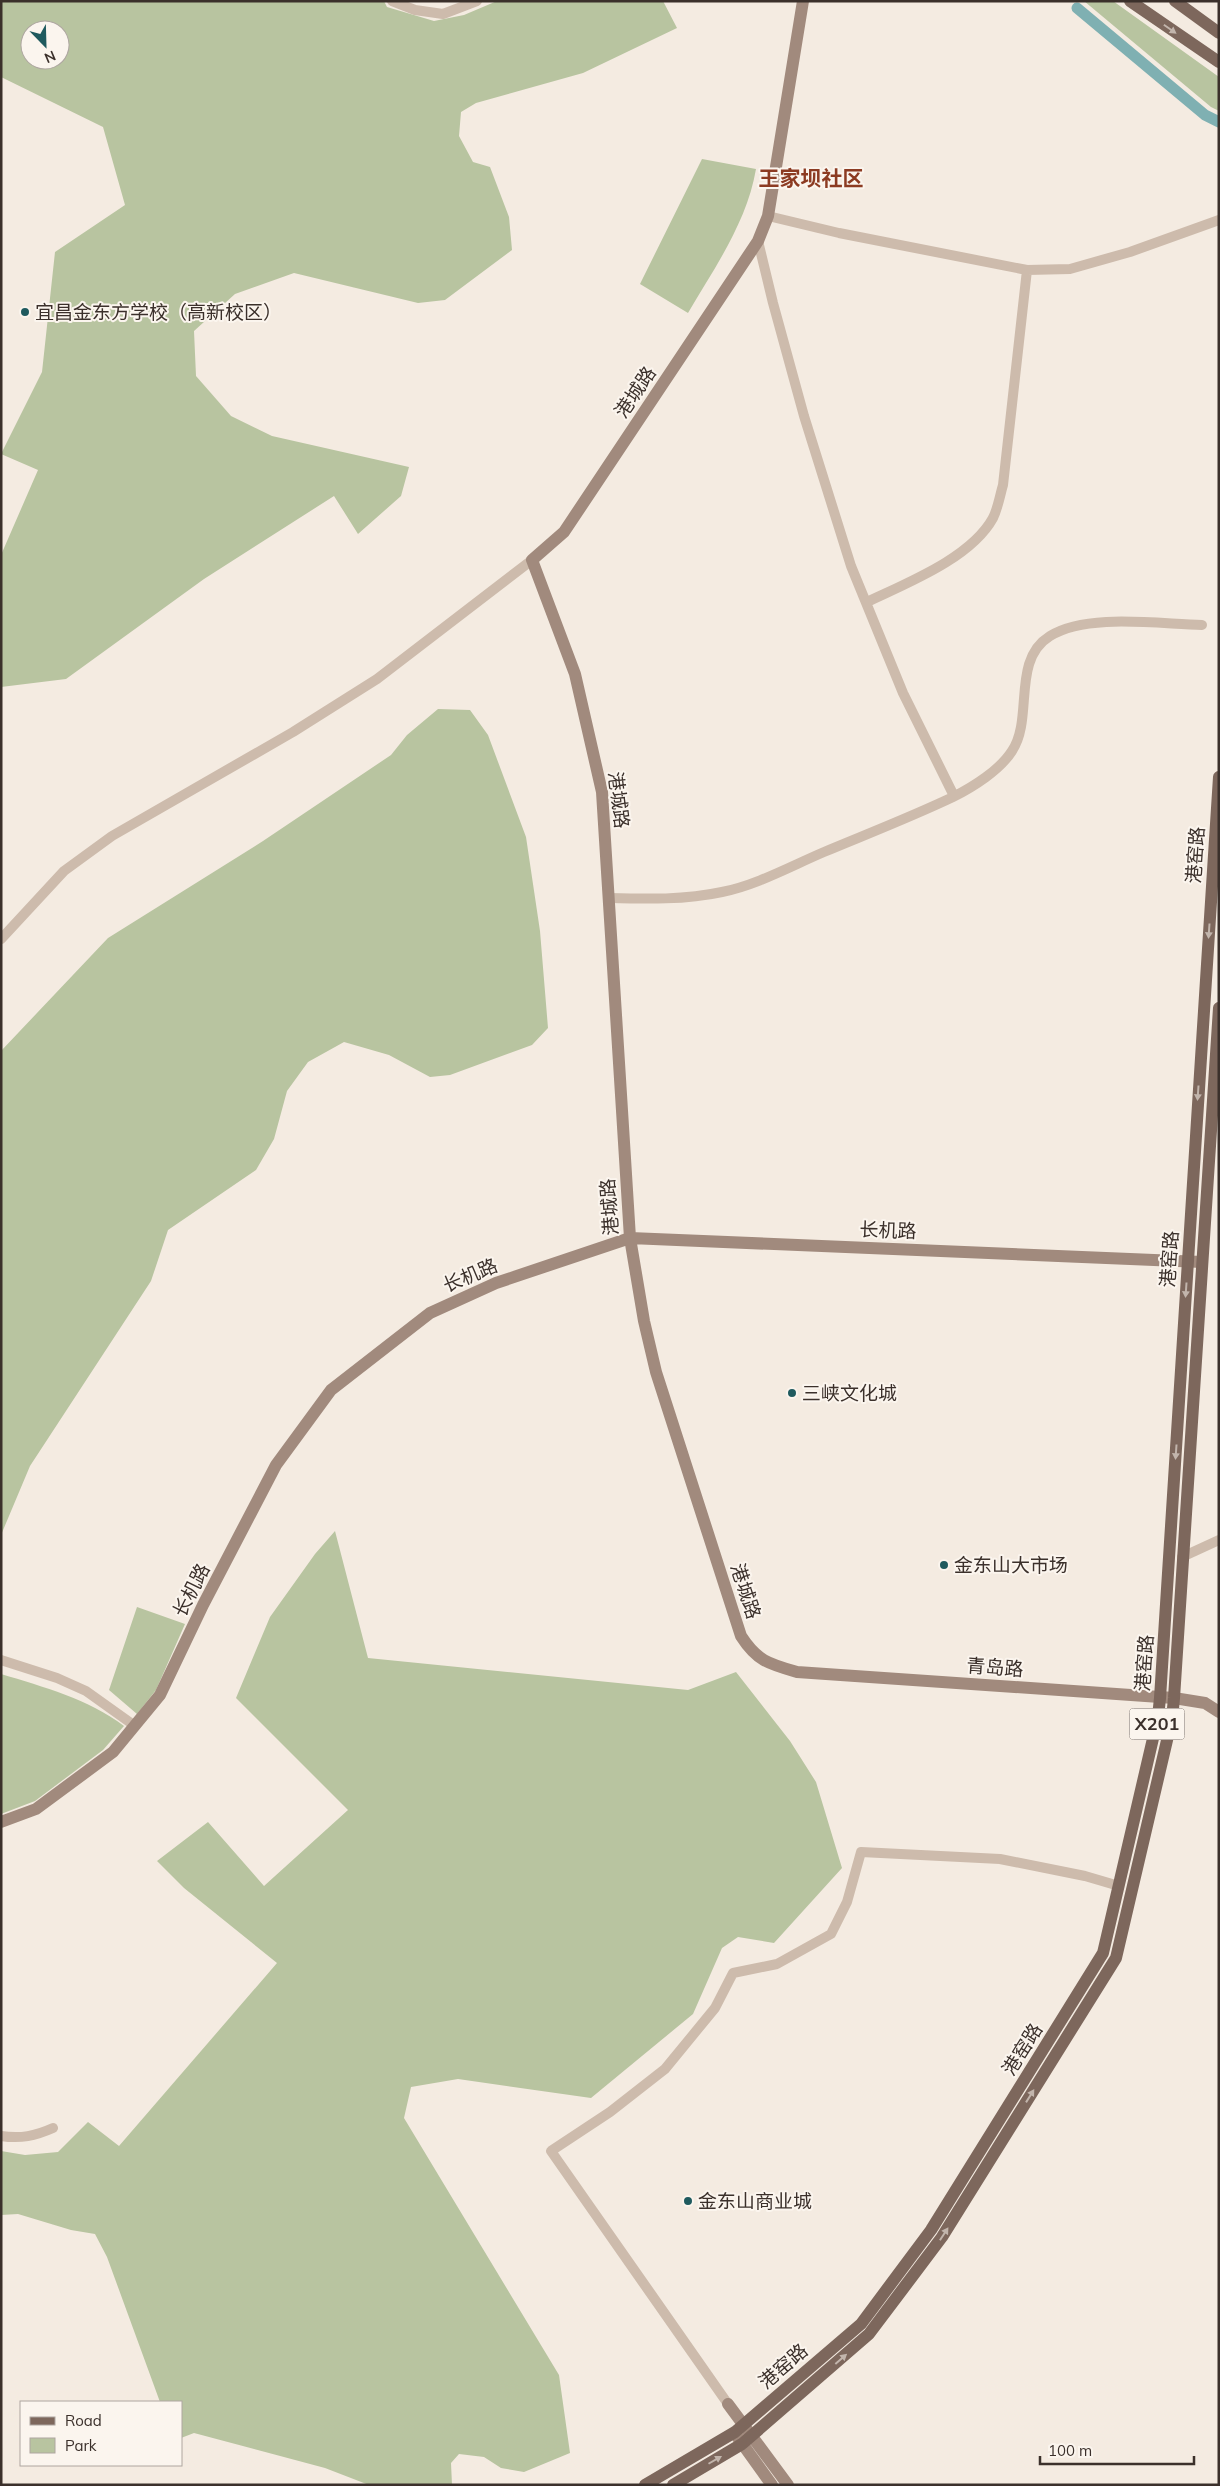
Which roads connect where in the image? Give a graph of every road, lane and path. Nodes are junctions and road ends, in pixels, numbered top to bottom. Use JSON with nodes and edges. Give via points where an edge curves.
{"nodes":[{"id":1,"x":392,"y":1,"type":"edge"},
{"id":2,"x":477,"y":1,"type":"edge"},
{"id":3,"x":803,"y":1,"type":"edge"},
{"id":4,"x":1130,"y":1,"type":"edge"},
{"id":5,"x":1175,"y":1,"type":"edge"},
{"id":6,"x":1219,"y":33,"type":"edge"},
{"id":7,"x":1219,"y":62,"type":"edge"},
{"id":8,"x":768,"y":216,"type":"junction"},
{"id":9,"x":1219,"y":220,"type":"edge"},
{"id":10,"x":758,"y":241,"type":"junction"},
{"id":11,"x":1026,"y":270,"type":"junction"},
{"id":12,"x":532,"y":560,"type":"junction"},
{"id":13,"x":867,"y":602,"type":"junction"},
{"id":14,"x":1202,"y":624,"type":"dead end"},
{"id":15,"x":1219,"y":777,"type":"edge"},
{"id":16,"x":954,"y":796,"type":"junction"},
{"id":17,"x":609,"y":898,"type":"junction"},
{"id":18,"x":1,"y":939,"type":"edge"},
{"id":19,"x":1219,"y":1008,"type":"edge"},
{"id":20,"x":630,"y":1238,"type":"junction"},
{"id":21,"x":1187,"y":1262,"type":"junction"},
{"id":22,"x":1202,"y":1262,"type":"junction"},
{"id":23,"x":1219,"y":1540,"type":"edge"},
{"id":24,"x":1182,"y":1557,"type":"junction"},
{"id":25,"x":1,"y":1660,"type":"edge"},
{"id":26,"x":767,"y":1663,"type":"joint"},
{"id":27,"x":1160,"y":1698,"type":"junction"},
{"id":28,"x":1174,"y":1698,"type":"junction"},
{"id":29,"x":1219,"y":1712,"type":"edge"},
{"id":30,"x":135,"y":1726,"type":"junction"},
{"id":31,"x":1,"y":1822,"type":"edge"},
{"id":32,"x":1119,"y":1886,"type":"junction"},
{"id":33,"x":53,"y":2128,"type":"dead end"},
{"id":34,"x":1,"y":2136,"type":"edge"},
{"id":35,"x":728,"y":2404,"type":"joint"},
{"id":36,"x":739,"y":2428,"type":"junction"},
{"id":37,"x":747,"y":2440,"type":"junction"},
{"id":38,"x":645,"y":2485,"type":"edge"},
{"id":39,"x":672,"y":2485,"type":"edge"},
{"id":40,"x":772,"y":2485,"type":"edge"},
{"id":41,"x":788,"y":2485,"type":"edge"}],
"edges":[{"from":1,"to":2,"type":"street","via":[[415,10],[443,14]]},
{"from":3,"to":8,"type":"street","name":"港城路"},
{"from":4,"to":7,"type":"main road","one_way":true},
{"from":5,"to":6,"type":"main road"},
{"from":8,"to":10,"type":"street","name":"港城路"},
{"from":8,"to":11,"type":"street"},
{"from":9,"to":11,"type":"street","via":[[1130,252],[1070,269]]},
{"from":10,"to":12,"type":"street","name":"港城路","via":[[564,532]]},
{"from":10,"to":13,"type":"street","via":[[804,416],[852,566]]},
{"from":11,"to":13,"type":"street","via":[[1003,485],[993,518],[946,564]]},
{"from":12,"to":17,"type":"street","name":"港城路","via":[[575,674],[600,784]]},
{"from":12,"to":18,"type":"street","via":[[377,678],[293,732],[112,836],[64,871]]},
{"from":13,"to":16,"type":"street","via":[[903,693]]},
{"from":14,"to":16,"type":"street","via":[[1091,622],[1071,626],[1048,637],[1033,652],[1026,674],[1022,722],[1013,751],[995,770]]},
{"from":15,"to":21,"type":"main road","name":"港窑路","number":"X201","one_way":true},
{"from":16,"to":17,"type":"street","via":[[764,878],[723,892],[666,899]]},
{"from":17,"to":20,"type":"street","name":"港城路"},
{"from":19,"to":22,"type":"main road","name":"港窑路","number":"X201"},
{"from":20,"to":21,"type":"street","name":"长机路"},
{"from":20,"to":26,"type":"street","name":"港城路","via":[[656,1372],[741,1636],[750,1650]]},
{"from":20,"to":30,"type":"street","name":"长机路","via":[[496,1283],[430,1313],[331,1390],[276,1465],[160,1695]]},
{"from":21,"to":22,"type":"street","name":"长机路"},
{"from":21,"to":27,"type":"main road","name":"港窑路","number":"X201","one_way":true},
{"from":22,"to":24,"type":"main road","name":"港窑路","number":"X201"},
{"from":23,"to":24,"type":"street"},
{"from":24,"to":28,"type":"main road","name":"港窑路","number":"X201"},
{"from":25,"to":30,"type":"street","via":[[86,1691]]},
{"from":26,"to":27,"type":"street","name":"青岛路","via":[[797,1672]]},
{"from":27,"to":28,"type":"street","name":"青岛路"},
{"from":27,"to":32,"type":"main road","name":"港窑路","number":"X201"},
{"from":28,"to":29,"type":"street","name":"青岛路","via":[[1205,1703]]},
{"from":37,"to":28,"type":"main road","name":"港窑路","number":"X201","one_way":true,"via":[[876,2326],[942,2237],[1116,1958],[1172,1719]]},
{"from":30,"to":31,"type":"street","name":"长机路","via":[[113,1752],[36,1809]]},
{"from":32,"to":35,"type":"street","via":[[1000,1859],[861,1852],[847,1902],[831,1934],[777,1964],[733,1974],[715,2008],[665,2069],[610,2112],[551,2151]]},
{"from":32,"to":36,"type":"main road","name":"港窑路","number":"X201","via":[[1103,1953],[931,2230],[861,2324]]},
{"from":33,"to":34,"type":"street","via":[[19,2138]]},
{"from":35,"to":36,"type":"street"},
{"from":36,"to":37,"type":"street"},
{"from":36,"to":38,"type":"main road","name":"港窑路","number":"X201"},
{"from":39,"to":37,"type":"main road","name":"港窑路","number":"X201","one_way":true},
{"from":37,"to":40,"type":"street"},
{"from":37,"to":41,"type":"street"}]}
